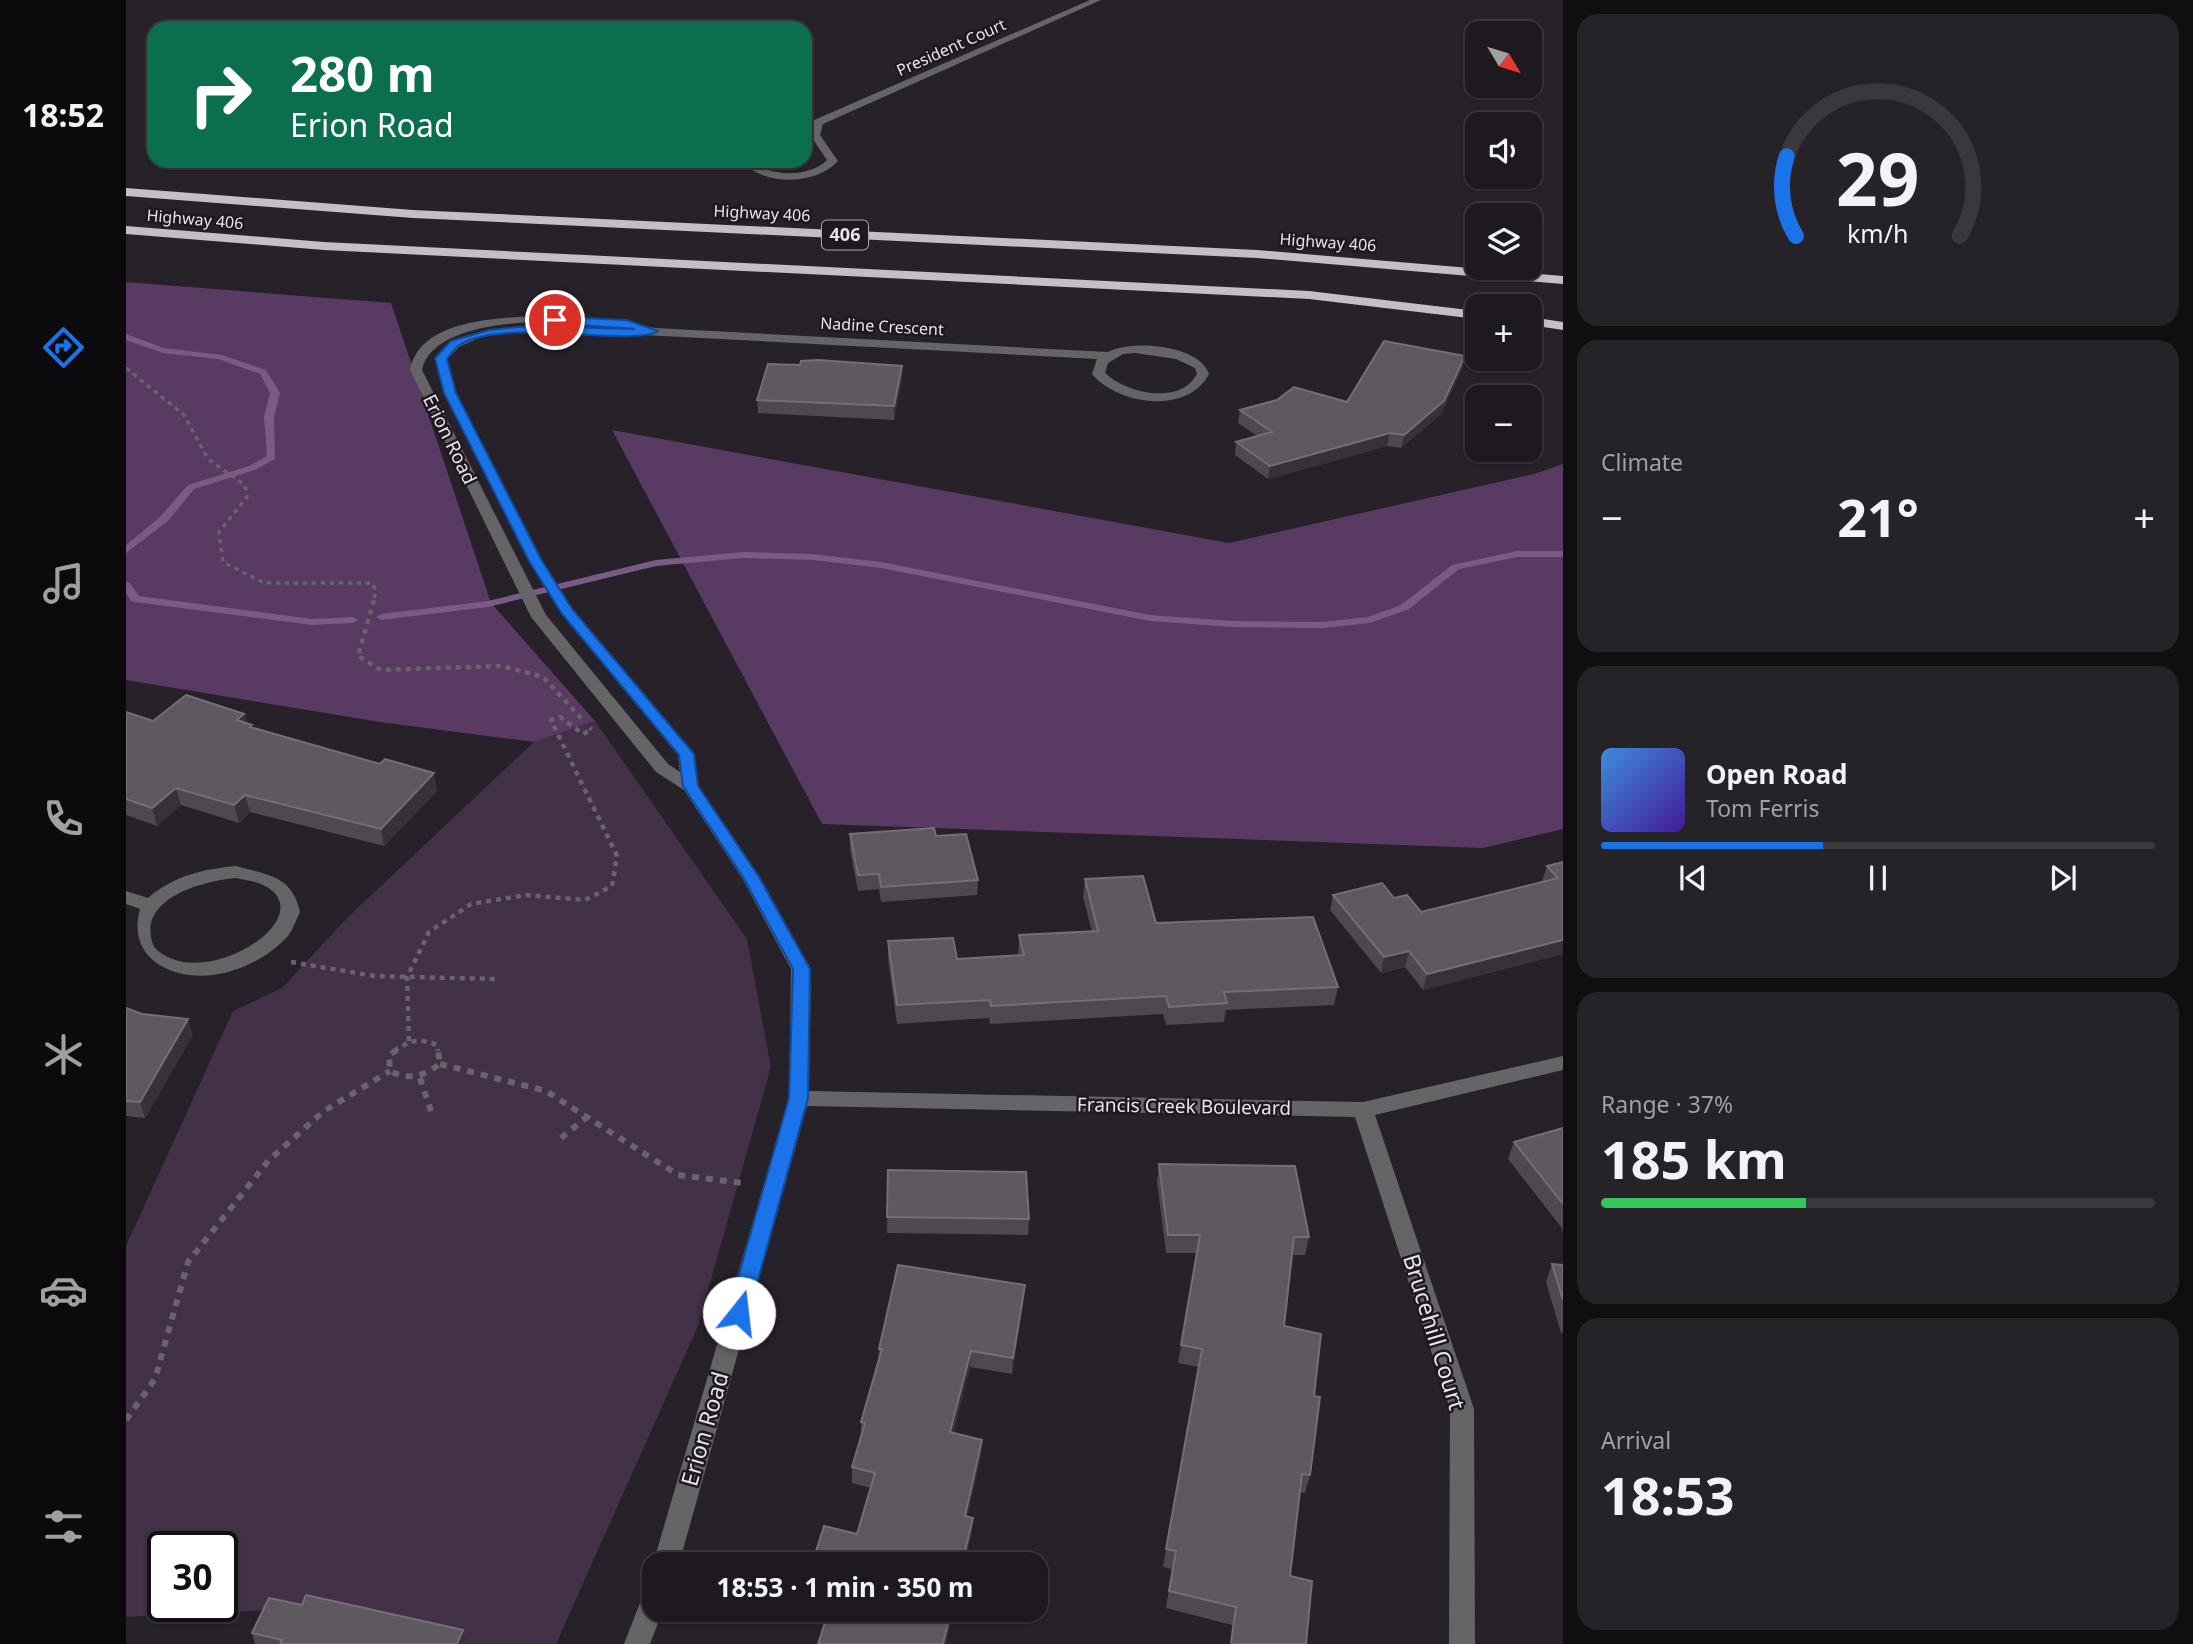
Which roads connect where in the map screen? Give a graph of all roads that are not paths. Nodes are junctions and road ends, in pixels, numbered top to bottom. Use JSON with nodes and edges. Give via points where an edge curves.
{"nodes":[{"id":1,"x":1097,"y":0,"type":"edge"},
{"id":2,"x":818,"y":123,"type":"junction"},
{"id":3,"x":812,"y":125,"type":"edge"},
{"id":4,"x":754,"y":168,"type":"edge"},
{"id":5,"x":126,"y":192,"type":"edge"},
{"id":6,"x":126,"y":230,"type":"edge"},
{"id":7,"x":1563,"y":280,"type":"edge"},
{"id":8,"x":1465,"y":314,"type":"edge"},
{"id":9,"x":1542,"y":323,"type":"edge"},
{"id":10,"x":1563,"y":326,"type":"edge"},
{"id":11,"x":653,"y":331,"type":"junction"},
{"id":12,"x":1108,"y":356,"type":"junction"},
{"id":13,"x":690,"y":786,"type":"junction"},
{"id":14,"x":126,"y":897,"type":"edge"},
{"id":15,"x":150,"y":906,"type":"junction"},
{"id":16,"x":1563,"y":1063,"type":"edge"},
{"id":17,"x":799,"y":1098,"type":"junction"},
{"id":18,"x":1363,"y":1110,"type":"junction"},
{"id":19,"x":669,"y":1552,"type":"edge"},
{"id":20,"x":645,"y":1622,"type":"edge"},
{"id":21,"x":637,"y":1644,"type":"edge"},
{"id":22,"x":1462,"y":1644,"type":"edge"}],
"edges":[{"from":1,"to":2,"type":"street","name":"President Court"},
{"from":2,"to":3,"type":"street","name":"President Court"},
{"from":2,"to":4,"type":"street","via":[[815,135],[833,161],[825,168],[810,174],[780,175]]},
{"from":5,"to":7,"type":"highway","name":"Highway 406","number":"406","via":[[413,214],[1257,254]]},
{"from":6,"to":8,"type":"highway","name":"Highway 406","number":"406","via":[[365,248],[1309,295]]},
{"from":9,"to":10,"type":"highway"},
{"from":11,"to":12,"type":"street","name":"Nadine Crescent"},
{"from":11,"to":13,"type":"street","name":"Erion Road","via":[[616,334],[528,329],[489,333],[455,344],[441,358],[450,393],[535,561],[567,611],[686,754]]},
{"from":11,"to":13,"type":"street","name":"Erion Road","via":[[627,323],[498,321],[444,337],[420,355],[416,370],[539,617],[662,768]]},
{"from":12,"to":12,"type":"street","name":"Nadine Crescent","via":[[1098,374],[1111,386],[1136,394],[1178,394],[1191,389],[1202,376],[1193,361],[1167,351],[1135,349]]},
{"from":13,"to":17,"type":"street","name":"Erion Road","via":[[751,877],[801,969]]},
{"from":14,"to":15,"type":"street"},
{"from":15,"to":15,"type":"street","via":[[187,881],[236,872],[275,883],[287,895],[291,910],[280,934],[255,956],[206,970],[161,963],[147,952],[140,938],[141,922]]},
{"from":16,"to":18,"type":"street","name":"Francis Creek Boulevard"},
{"from":17,"to":18,"type":"street","name":"Francis Creek Boulevard"},
{"from":17,"to":19,"type":"street","name":"Erion Road"},
{"from":18,"to":22,"type":"street","name":"Brucehill Court","via":[[1462,1409]]},
{"from":20,"to":21,"type":"street"}]}
